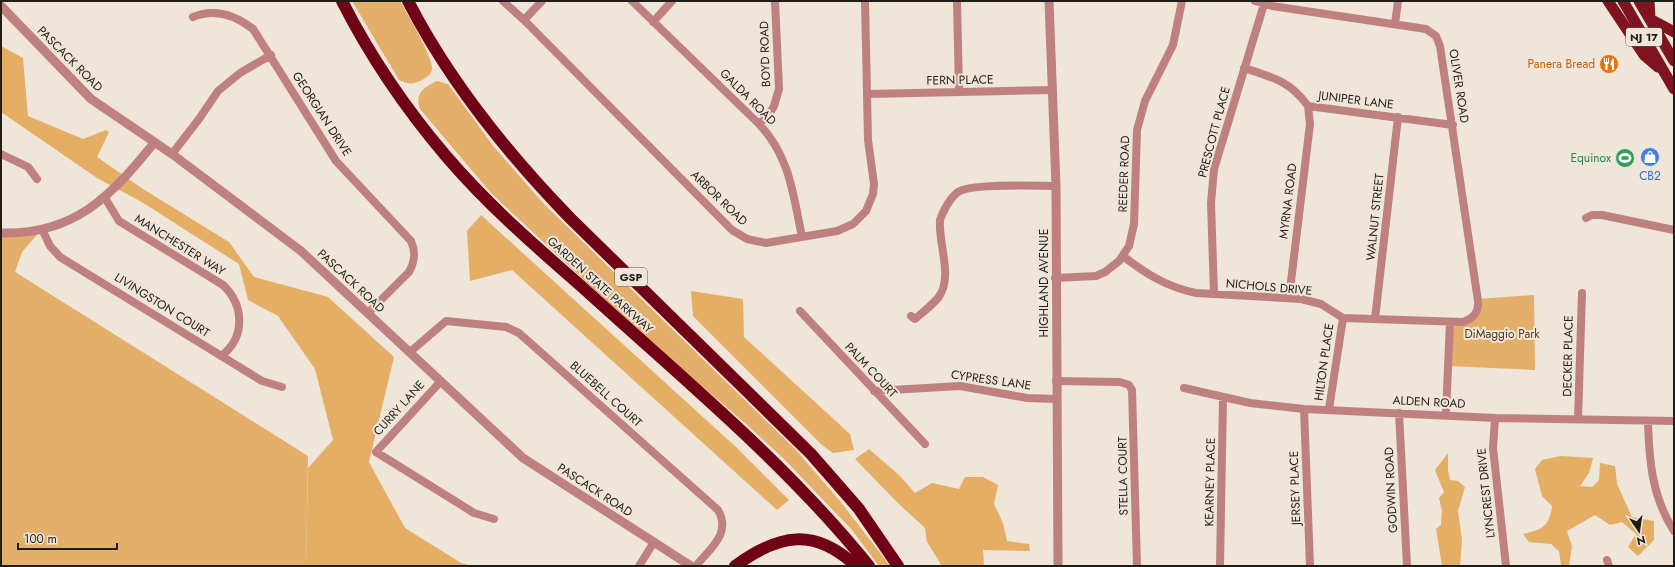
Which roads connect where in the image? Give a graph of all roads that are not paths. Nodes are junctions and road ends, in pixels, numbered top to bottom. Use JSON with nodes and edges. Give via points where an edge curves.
{"nodes":[{"id":1,"x":334,"y":1,"type":"edge"},
{"id":2,"x":342,"y":1,"type":"edge"},
{"id":3,"x":408,"y":1,"type":"edge"},
{"id":4,"x":503,"y":1,"type":"edge"},
{"id":5,"x":542,"y":1,"type":"edge"},
{"id":6,"x":632,"y":1,"type":"edge"},
{"id":7,"x":672,"y":1,"type":"edge"},
{"id":8,"x":774,"y":1,"type":"edge"},
{"id":9,"x":865,"y":1,"type":"edge"},
{"id":10,"x":957,"y":1,"type":"edge"},
{"id":11,"x":1050,"y":1,"type":"edge"},
{"id":12,"x":1182,"y":1,"type":"edge"},
{"id":13,"x":1255,"y":1,"type":"edge"},
{"id":14,"x":1398,"y":1,"type":"edge"},
{"id":15,"x":1608,"y":1,"type":"edge"},
{"id":16,"x":1623,"y":1,"type":"edge"},
{"id":17,"x":1639,"y":1,"type":"edge"},
{"id":18,"x":1649,"y":1,"type":"edge"},
{"id":19,"x":1264,"y":4,"type":"junction"},
{"id":20,"x":1,"y":6,"type":"edge"},
{"id":21,"x":193,"y":17,"type":"dead end"},
{"id":22,"x":1650,"y":19,"type":"junction"},
{"id":23,"x":524,"y":20,"type":"junction"},
{"id":24,"x":653,"y":22,"type":"junction"},
{"id":25,"x":1395,"y":24,"type":"junction"},
{"id":26,"x":1674,"y":32,"type":"edge"},
{"id":27,"x":362,"y":38,"type":"junction"},
{"id":28,"x":271,"y":55,"type":"junction"},
{"id":29,"x":1674,"y":61,"type":"edge"},
{"id":30,"x":1244,"y":68,"type":"junction"},
{"id":31,"x":1665,"y":74,"type":"junction"},
{"id":32,"x":1674,"y":89,"type":"edge"},
{"id":33,"x":1052,"y":90,"type":"junction"},
{"id":34,"x":959,"y":92,"type":"junction"},
{"id":35,"x":868,"y":94,"type":"junction"},
{"id":36,"x":1308,"y":106,"type":"junction"},
{"id":37,"x":1398,"y":117,"type":"junction"},
{"id":38,"x":759,"y":124,"type":"junction"},
{"id":39,"x":1452,"y":126,"type":"junction"},
{"id":40,"x":154,"y":143,"type":"junction"},
{"id":41,"x":1,"y":154,"type":"edge"},
{"id":42,"x":172,"y":154,"type":"junction"},
{"id":43,"x":37,"y":179,"type":"dead end"},
{"id":44,"x":1056,"y":186,"type":"junction"},
{"id":45,"x":105,"y":198,"type":"junction"},
{"id":46,"x":1586,"y":218,"type":"dead end"},
{"id":47,"x":42,"y":229,"type":"junction"},
{"id":48,"x":1674,"y":230,"type":"edge"},
{"id":49,"x":1,"y":233,"type":"edge"},
{"id":50,"x":802,"y":237,"type":"junction"},
{"id":51,"x":1123,"y":256,"type":"junction"},
{"id":52,"x":1055,"y":278,"type":"junction"},
{"id":53,"x":1582,"y":293,"type":"dead end"},
{"id":54,"x":1214,"y":294,"type":"junction"},
{"id":55,"x":1289,"y":298,"type":"junction"},
{"id":56,"x":800,"y":311,"type":"dead end"},
{"id":57,"x":368,"y":313,"type":"junction"},
{"id":58,"x":911,"y":316,"type":"dead end"},
{"id":59,"x":1343,"y":318,"type":"junction"},
{"id":60,"x":1375,"y":319,"type":"junction"},
{"id":61,"x":1450,"y":322,"type":"junction"},
{"id":62,"x":410,"y":352,"type":"junction"},
{"id":63,"x":222,"y":356,"type":"junction"},
{"id":64,"x":441,"y":381,"type":"junction"},
{"id":65,"x":1056,"y":381,"type":"junction"},
{"id":66,"x":282,"y":387,"type":"dead end"},
{"id":67,"x":1184,"y":388,"type":"dead end"},
{"id":68,"x":874,"y":391,"type":"junction"},
{"id":69,"x":1223,"y":398,"type":"junction"},
{"id":70,"x":1056,"y":399,"type":"junction"},
{"id":71,"x":1304,"y":408,"type":"junction"},
{"id":72,"x":1330,"y":410,"type":"junction"},
{"id":73,"x":1399,"y":413,"type":"junction"},
{"id":74,"x":1446,"y":414,"type":"junction"},
{"id":75,"x":1495,"y":418,"type":"junction"},
{"id":76,"x":1578,"y":420,"type":"junction"},
{"id":77,"x":1648,"y":421,"type":"junction"},
{"id":78,"x":1674,"y":421,"type":"edge"},
{"id":79,"x":925,"y":444,"type":"dead end"},
{"id":80,"x":494,"y":519,"type":"dead end"},
{"id":81,"x":874,"y":528,"type":"junction"},
{"id":82,"x":1674,"y":531,"type":"edge"},
{"id":83,"x":654,"y":542,"type":"junction"},
{"id":84,"x":639,"y":566,"type":"edge"},
{"id":85,"x":691,"y":566,"type":"edge"},
{"id":86,"x":696,"y":566,"type":"edge"},
{"id":87,"x":736,"y":566,"type":"edge"},
{"id":88,"x":856,"y":566,"type":"edge"},
{"id":89,"x":869,"y":566,"type":"edge"},
{"id":90,"x":898,"y":566,"type":"edge"},
{"id":91,"x":905,"y":566,"type":"edge"},
{"id":92,"x":1058,"y":566,"type":"edge"},
{"id":93,"x":1137,"y":566,"type":"edge"},
{"id":94,"x":1220,"y":566,"type":"edge"},
{"id":95,"x":1310,"y":566,"type":"edge"},
{"id":96,"x":1407,"y":566,"type":"edge"},
{"id":97,"x":1506,"y":566,"type":"edge"}],
"edges":[{"from":1,"to":27,"type":"highway"},
{"from":2,"to":27,"type":"highway","name":"GARDEN STATE PARKWAY"},
{"from":3,"to":81,"type":"highway","name":"GARDEN STATE PARKWAY","number":"GSP","via":[[471,102],[536,182],[795,437]]},
{"from":4,"to":23,"type":"street","name":"ARBOR ROAD"},
{"from":5,"to":23,"type":"street"},
{"from":6,"to":24,"type":"street","name":"GALDA ROAD"},
{"from":7,"to":24,"type":"street"},
{"from":8,"to":38,"type":"street","name":"BOYD ROAD","via":[[779,89],[774,106]]},
{"from":9,"to":35,"type":"street","name":"ARBOR ROAD"},
{"from":10,"to":34,"type":"street"},
{"from":11,"to":33,"type":"street","name":"HIGHLAND AVENUE"},
{"from":12,"to":51,"type":"street","name":"REEDER ROAD","via":[[1173,45],[1151,87],[1141,114],[1135,146],[1133,236]]},
{"from":13,"to":19,"type":"street","name":"OLIVER ROAD"},
{"from":14,"to":25,"type":"street"},
{"from":15,"to":31,"type":"highway","via":[[1644,55]]},
{"from":16,"to":31,"type":"highway","number":"NJ 17"},
{"from":17,"to":22,"type":"highway","number":"NJ 17"},
{"from":18,"to":22,"type":"highway"},
{"from":19,"to":25,"type":"street","name":"OLIVER ROAD"},
{"from":19,"to":30,"type":"street","name":"PRESCOTT PLACE"},
{"from":20,"to":40,"type":"street","name":"PASCACK ROAD","via":[[80,89]]},
{"from":21,"to":28,"type":"street","name":"GEORGIAN DRIVE","via":[[216,13],[236,17],[253,29]]},
{"from":22,"to":26,"type":"highway"},
{"from":22,"to":29,"type":"highway","number":"NJ 17"},
{"from":23,"to":50,"type":"street","name":"ARBOR ROAD","via":[[732,230],[748,240],[766,243]]},
{"from":24,"to":38,"type":"street","name":"GALDA ROAD"},
{"from":25,"to":39,"type":"street","name":"OLIVER ROAD","via":[[1426,29],[1439,41]]},
{"from":27,"to":89,"type":"highway","name":"GARDEN STATE PARKWAY","via":[[416,118],[479,192],[513,226],[781,469],[828,517]]},
{"from":28,"to":42,"type":"street","via":[[240,73],[218,91]]},
{"from":28,"to":57,"type":"street","name":"GEORGIAN DRIVE","via":[[333,157],[406,235],[413,247],[414,260],[409,272]]},
{"from":30,"to":36,"type":"street","name":"JUNIPER LANE","via":[[1284,82],[1299,94]]},
{"from":30,"to":54,"type":"street","name":"PRESCOTT PLACE","via":[[1218,154],[1212,185]]},
{"from":31,"to":32,"type":"highway","number":"NJ 17"},
{"from":33,"to":34,"type":"street","name":"FERN PLACE"},
{"from":33,"to":44,"type":"street","name":"HIGHLAND AVENUE"},
{"from":34,"to":35,"type":"street","name":"FERN PLACE"},
{"from":35,"to":50,"type":"street","name":"ARBOR ROAD","via":[[868,140],[874,184],[870,203],[860,218],[845,229]]},
{"from":36,"to":37,"type":"street","name":"JUNIPER LANE"},
{"from":36,"to":55,"type":"street","name":"MYRNA ROAD","via":[[1310,124]]},
{"from":37,"to":39,"type":"street","name":"JUNIPER LANE"},
{"from":37,"to":60,"type":"street","name":"WALNUT STREET"},
{"from":38,"to":50,"type":"street","name":"GALDA ROAD","via":[[774,142],[787,168]]},
{"from":39,"to":61,"type":"street","name":"OLIVER ROAD","via":[[1478,301],[1477,312],[1473,316],[1463,322]]},
{"from":40,"to":42,"type":"street","name":"PASCACK ROAD"},
{"from":40,"to":45,"type":"street","via":[[127,177]]},
{"from":41,"to":43,"type":"street","via":[[28,167]]},
{"from":42,"to":57,"type":"street","name":"PASCACK ROAD","via":[[284,237]]},
{"from":44,"to":52,"type":"street","name":"HIGHLAND AVENUE"},
{"from":44,"to":58,"type":"street","via":[[973,187],[958,193],[940,220],[945,277],[941,292],[915,319]]},
{"from":45,"to":47,"type":"street","via":[[74,218]]},
{"from":45,"to":63,"type":"street","name":"MANCHESTER WAY","via":[[119,221],[229,291],[238,307],[240,325],[235,340]]},
{"from":46,"to":48,"type":"street","via":[[1602,215]]},
{"from":47,"to":49,"type":"street"},
{"from":47,"to":63,"type":"street","name":"LIVINGSTON COURT","via":[[50,246],[60,256]]},
{"from":51,"to":52,"type":"street","name":"REEDER ROAD","via":[[1113,267],[1096,276]]},
{"from":51,"to":54,"type":"street","name":"NICHOLS DRIVE","via":[[1145,273],[1168,285],[1196,293]]},
{"from":52,"to":65,"type":"street","name":"HIGHLAND AVENUE"},
{"from":53,"to":76,"type":"street","name":"DECKER PLACE"},
{"from":54,"to":55,"type":"street","name":"NICHOLS DRIVE"},
{"from":55,"to":59,"type":"street","name":"NICHOLS DRIVE","via":[[1321,304]]},
{"from":56,"to":68,"type":"street","name":"PALM COURT"},
{"from":57,"to":62,"type":"street","name":"PASCACK ROAD"},
{"from":59,"to":60,"type":"street"},
{"from":59,"to":72,"type":"street","name":"HILTON PLACE"},
{"from":60,"to":61,"type":"street"},
{"from":61,"to":74,"type":"street"},
{"from":62,"to":64,"type":"street","name":"PASCACK ROAD"},
{"from":62,"to":86,"type":"street","name":"BLUEBELL COURT","via":[[446,321],[506,327],[519,333],[718,510],[723,521],[721,534],[714,547]]},
{"from":63,"to":66,"type":"street","name":"LIVINGSTON COURT","via":[[262,381]]},
{"from":64,"to":80,"type":"street","name":"CURRY LANE","via":[[376,452],[474,513]]},
{"from":64,"to":83,"type":"street","name":"PASCACK ROAD","via":[[523,458]]},
{"from":65,"to":70,"type":"street","name":"HIGHLAND AVENUE"},
{"from":65,"to":93,"type":"street","name":"STELLA COURT","via":[[1120,382],[1129,386],[1133,395]]},
{"from":67,"to":69,"type":"street","name":"ALDEN ROAD"},
{"from":68,"to":70,"type":"street","name":"CYPRESS LANE","via":[[960,386],[1027,398]]},
{"from":68,"to":79,"type":"street","name":"PALM COURT"},
{"from":69,"to":71,"type":"street","name":"ALDEN ROAD"},
{"from":69,"to":94,"type":"street","name":"KEARNEY PLACE"},
{"from":70,"to":92,"type":"street","name":"HIGHLAND AVENUE"},
{"from":71,"to":72,"type":"street","name":"ALDEN ROAD"},
{"from":71,"to":95,"type":"street","name":"JERSEY PLACE"},
{"from":72,"to":73,"type":"street","name":"ALDEN ROAD"},
{"from":73,"to":74,"type":"street","name":"ALDEN ROAD"},
{"from":73,"to":96,"type":"street","name":"GODWIN ROAD"},
{"from":74,"to":75,"type":"street","name":"ALDEN ROAD"},
{"from":75,"to":76,"type":"street","name":"ALDEN ROAD"},
{"from":75,"to":97,"type":"street","name":"LYNCREST DRIVE","via":[[1493,448]]},
{"from":76,"to":77,"type":"street","name":"ALDEN ROAD"},
{"from":77,"to":78,"type":"street","name":"ALDEN ROAD"},
{"from":77,"to":82,"type":"street","via":[[1652,478],[1659,502]]},
{"from":81,"to":90,"type":"highway","name":"GARDEN STATE PARKWAY","number":"GSP"},
{"from":81,"to":91,"type":"highway","name":"GARDEN STATE PARKWAY","number":"GSP","via":[[894,549]]},
{"from":83,"to":84,"type":"street"},
{"from":83,"to":85,"type":"street","name":"PASCACK ROAD"},
{"from":87,"to":88,"type":"highway","via":[[768,545],[794,539],[829,546]]}]}
